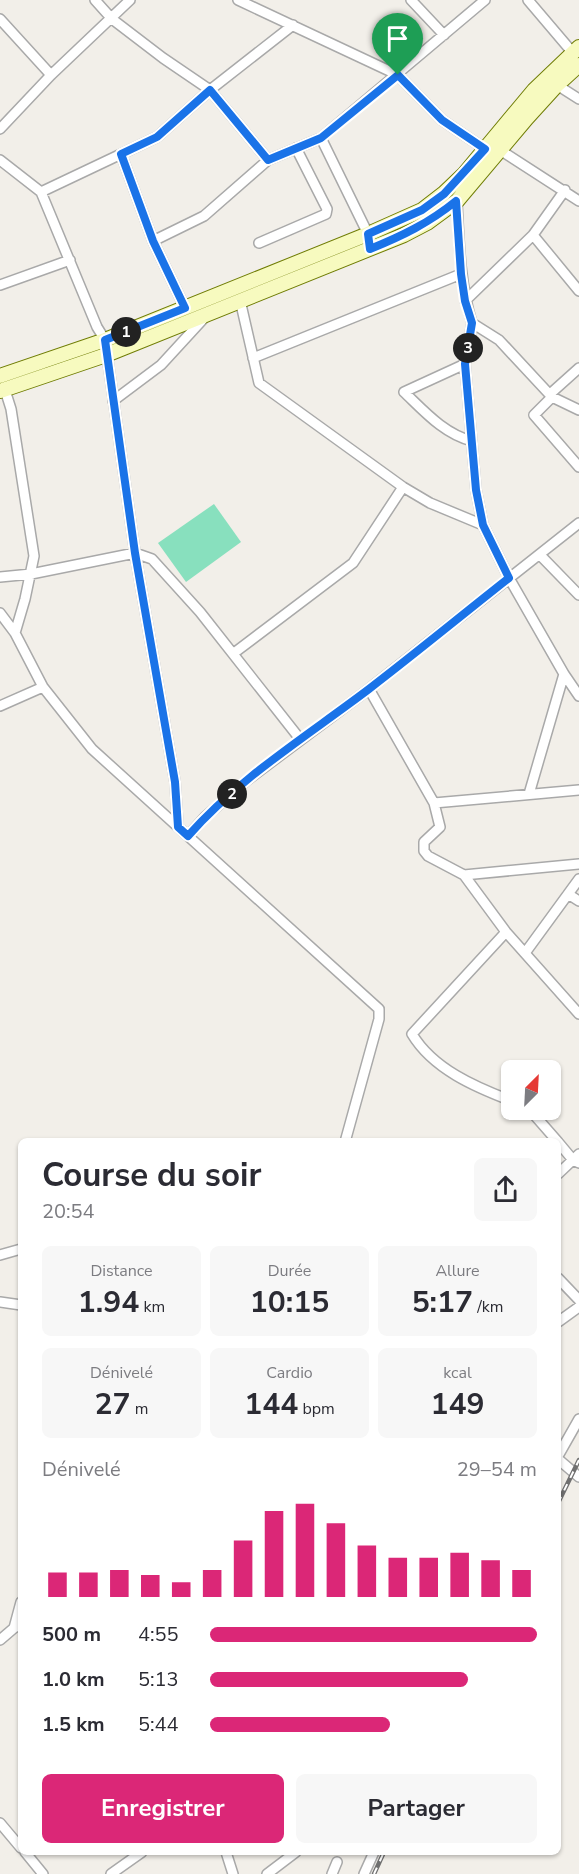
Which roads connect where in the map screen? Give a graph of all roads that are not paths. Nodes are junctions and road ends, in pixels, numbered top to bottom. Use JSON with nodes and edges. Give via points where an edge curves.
{"nodes":[{"id":1,"x":95,"y":0,"type":"edge"},
{"id":2,"x":130,"y":0,"type":"edge"},
{"id":3,"x":411,"y":0,"type":"edge"},
{"id":4,"x":485,"y":0,"type":"edge"},
{"id":5,"x":528,"y":0,"type":"edge"},
{"id":6,"x":241,"y":1,"type":"edge"},
{"id":7,"x":0,"y":19,"type":"edge"},
{"id":8,"x":112,"y":19,"type":"junction"},
{"id":9,"x":293,"y":25,"type":"junction"},
{"id":10,"x":444,"y":35,"type":"junction"},
{"id":11,"x":577,"y":55,"type":"edge"},
{"id":12,"x":51,"y":75,"type":"junction"},
{"id":13,"x":398,"y":75,"type":"junction"},
{"id":14,"x":553,"y":80,"type":"junction"},
{"id":15,"x":210,"y":90,"type":"junction"},
{"id":16,"x":579,"y":99,"type":"edge"},
{"id":17,"x":0,"y":129,"type":"edge"},
{"id":18,"x":321,"y":138,"type":"junction"},
{"id":19,"x":296,"y":148,"type":"junction"},
{"id":20,"x":485,"y":149,"type":"junction"},
{"id":21,"x":500,"y":150,"type":"junction"},
{"id":22,"x":121,"y":154,"type":"junction"},
{"id":23,"x":0,"y":160,"type":"edge"},
{"id":24,"x":268,"y":160,"type":"junction"},
{"id":25,"x":565,"y":190,"type":"junction"},
{"id":26,"x":40,"y":192,"type":"junction"},
{"id":27,"x":456,"y":201,"type":"junction"},
{"id":28,"x":579,"y":201,"type":"edge"},
{"id":29,"x":533,"y":235,"type":"junction"},
{"id":30,"x":153,"y":241,"type":"junction"},
{"id":31,"x":369,"y":242,"type":"junction"},
{"id":32,"x":259,"y":243,"type":"dead end"},
{"id":33,"x":70,"y":260,"type":"junction"},
{"id":34,"x":312,"y":264,"type":"junction"},
{"id":35,"x":461,"y":274,"type":"junction"},
{"id":36,"x":0,"y":285,"type":"edge"},
{"id":37,"x":579,"y":291,"type":"edge"},
{"id":38,"x":240,"y":300,"type":"junction"},
{"id":39,"x":465,"y":301,"type":"junction"},
{"id":40,"x":185,"y":308,"type":"junction"},
{"id":41,"x":209,"y":313,"type":"junction"},
{"id":42,"x":472,"y":323,"type":"junction"},
{"id":43,"x":105,"y":340,"type":"junction"},
{"id":44,"x":106,"y":355,"type":"junction"},
{"id":45,"x":253,"y":358,"type":"junction"},
{"id":46,"x":465,"y":364,"type":"junction"},
{"id":47,"x":579,"y":368,"type":"edge"},
{"id":48,"x":2,"y":386,"type":"edge"},
{"id":49,"x":551,"y":396,"type":"junction"},
{"id":50,"x":113,"y":401,"type":"junction"},
{"id":51,"x":579,"y":410,"type":"edge"},
{"id":52,"x":472,"y":441,"type":"junction"},
{"id":53,"x":579,"y":466,"type":"edge"},
{"id":54,"x":403,"y":487,"type":"junction"},
{"id":55,"x":579,"y":523,"type":"edge"},
{"id":56,"x":483,"y":525,"type":"junction"},
{"id":57,"x":135,"y":553,"type":"junction"},
{"id":58,"x":540,"y":555,"type":"junction"},
{"id":59,"x":31,"y":574,"type":"junction"},
{"id":60,"x":0,"y":577,"type":"edge"},
{"id":61,"x":509,"y":578,"type":"junction"},
{"id":62,"x":579,"y":595,"type":"edge"},
{"id":63,"x":0,"y":613,"type":"edge"},
{"id":64,"x":15,"y":633,"type":"junction"},
{"id":65,"x":234,"y":653,"type":"junction"},
{"id":66,"x":564,"y":674,"type":"junction"},
{"id":67,"x":43,"y":687,"type":"junction"},
{"id":68,"x":369,"y":689,"type":"junction"},
{"id":69,"x":579,"y":696,"type":"edge"},
{"id":70,"x":0,"y":706,"type":"edge"},
{"id":71,"x":300,"y":739,"type":"junction"},
{"id":72,"x":579,"y":790,"type":"edge"},
{"id":73,"x":529,"y":794,"type":"junction"},
{"id":74,"x":434,"y":803,"type":"junction"},
{"id":75,"x":178,"y":827,"type":"junction"},
{"id":76,"x":188,"y":836,"type":"junction"},
{"id":77,"x":579,"y":864,"type":"edge"},
{"id":78,"x":464,"y":875,"type":"junction"},
{"id":79,"x":579,"y":879,"type":"edge"},
{"id":80,"x":568,"y":894,"type":"junction"},
{"id":81,"x":579,"y":901,"type":"edge"},
{"id":82,"x":506,"y":932,"type":"junction"},
{"id":83,"x":525,"y":953,"type":"junction"},
{"id":84,"x":579,"y":1014,"type":"edge"},
{"id":85,"x":501,"y":1097,"type":"edge"},
{"id":86,"x":539,"y":1120,"type":"edge"},
{"id":87,"x":346,"y":1138,"type":"edge"},
{"id":88,"x":554,"y":1138,"type":"edge"},
{"id":89,"x":561,"y":1145,"type":"edge"},
{"id":90,"x":577,"y":1159,"type":"edge"},
{"id":91,"x":561,"y":1171,"type":"edge"},
{"id":92,"x":18,"y":1250,"type":"edge"},
{"id":93,"x":0,"y":1255,"type":"edge"},
{"id":94,"x":561,"y":1281,"type":"edge"},
{"id":95,"x":579,"y":1300,"type":"edge"},
{"id":96,"x":0,"y":1302,"type":"edge"},
{"id":97,"x":18,"y":1305,"type":"edge"},
{"id":98,"x":579,"y":1307,"type":"edge"},
{"id":99,"x":561,"y":1320,"type":"edge"},
{"id":100,"x":579,"y":1419,"type":"edge"},
{"id":101,"x":561,"y":1452,"type":"edge"},
{"id":102,"x":561,"y":1461,"type":"edge"},
{"id":103,"x":579,"y":1477,"type":"edge"},
{"id":104,"x":17,"y":1626,"type":"edge"},
{"id":105,"x":0,"y":1640,"type":"edge"},
{"id":106,"x":0,"y":1823,"type":"edge"},
{"id":107,"x":17,"y":1835,"type":"edge"},
{"id":108,"x":27,"y":1855,"type":"edge"},
{"id":109,"x":138,"y":1855,"type":"edge"},
{"id":110,"x":227,"y":1855,"type":"edge"},
{"id":111,"x":292,"y":1855,"type":"edge"},
{"id":112,"x":373,"y":1855,"type":"edge"},
{"id":113,"x":337,"y":1862,"type":"dead end"},
{"id":114,"x":43,"y":1874,"type":"edge"},
{"id":115,"x":111,"y":1874,"type":"edge"},
{"id":116,"x":233,"y":1874,"type":"edge"},
{"id":117,"x":267,"y":1874,"type":"edge"},
{"id":118,"x":332,"y":1874,"type":"edge"},
{"id":119,"x":364,"y":1874,"type":"edge"}],
"edges":[{"from":1,"to":8,"type":"street"},
{"from":2,"to":8,"type":"street"},
{"from":3,"to":10,"type":"street"},
{"from":4,"to":10,"type":"street"},
{"from":5,"to":11,"type":"street"},
{"from":6,"to":9,"type":"street"},
{"from":7,"to":12,"type":"street"},
{"from":8,"to":12,"type":"street"},
{"from":8,"to":15,"type":"street"},
{"from":9,"to":13,"type":"street"},
{"from":9,"to":15,"type":"street"},
{"from":10,"to":13,"type":"street"},
{"from":11,"to":14,"type":"main road"},
{"from":12,"to":17,"type":"street"},
{"from":13,"to":18,"type":"street"},
{"from":13,"to":20,"type":"street","via":[[442,120]]},
{"from":14,"to":16,"type":"street"},
{"from":14,"to":20,"type":"main road","via":[[522,104]]},
{"from":14,"to":21,"type":"main road"},
{"from":15,"to":22,"type":"street","via":[[157,137]]},
{"from":15,"to":24,"type":"street"},
{"from":18,"to":19,"type":"street"},
{"from":18,"to":31,"type":"street"},
{"from":19,"to":24,"type":"street"},
{"from":19,"to":32,"type":"street","via":[[326,214]]},
{"from":20,"to":31,"type":"main road","via":[[444,194]]},
{"from":21,"to":25,"type":"street"},
{"from":21,"to":27,"type":"main road"},
{"from":22,"to":26,"type":"street"},
{"from":22,"to":30,"type":"street"},
{"from":23,"to":26,"type":"street"},
{"from":24,"to":30,"type":"street","via":[[204,216]]},
{"from":25,"to":28,"type":"street"},
{"from":25,"to":29,"type":"street"},
{"from":26,"to":33,"type":"street"},
{"from":27,"to":31,"type":"main road","via":[[428,223],[404,235]]},
{"from":27,"to":35,"type":"street"},
{"from":29,"to":37,"type":"street"},
{"from":29,"to":39,"type":"street"},
{"from":30,"to":40,"type":"street"},
{"from":31,"to":34,"type":"main road"},
{"from":33,"to":36,"type":"street"},
{"from":33,"to":43,"type":"street"},
{"from":34,"to":38,"type":"main road"},
{"from":34,"to":40,"type":"main road"},
{"from":35,"to":39,"type":"street"},
{"from":35,"to":45,"type":"street"},
{"from":38,"to":41,"type":"main road"},
{"from":38,"to":45,"type":"street"},
{"from":39,"to":42,"type":"street"},
{"from":40,"to":43,"type":"main road"},
{"from":41,"to":44,"type":"main road"},
{"from":41,"to":50,"type":"street","via":[[161,365]]},
{"from":42,"to":46,"type":"street"},
{"from":42,"to":49,"type":"street","via":[[499,340]]},
{"from":43,"to":44,"type":"street"},
{"from":43,"to":48,"type":"main road"},
{"from":44,"to":48,"type":"main road"},
{"from":44,"to":50,"type":"street"},
{"from":45,"to":54,"type":"street","via":[[257,380],[263,386]]},
{"from":46,"to":52,"type":"street"},
{"from":46,"to":52,"type":"street","via":[[404,392],[439,424]]},
{"from":47,"to":49,"type":"street"},
{"from":48,"to":59,"type":"street","via":[[11,408],[32,538]]},
{"from":49,"to":51,"type":"street"},
{"from":49,"to":53,"type":"street","via":[[534,416]]},
{"from":50,"to":57,"type":"street"},
{"from":52,"to":56,"type":"street"},
{"from":54,"to":56,"type":"street"},
{"from":54,"to":65,"type":"street","via":[[353,563]]},
{"from":55,"to":58,"type":"street"},
{"from":56,"to":61,"type":"street"},
{"from":57,"to":59,"type":"street"},
{"from":57,"to":65,"type":"street","via":[[156,562]]},
{"from":57,"to":75,"type":"street","via":[[175,782]]},
{"from":58,"to":61,"type":"street"},
{"from":58,"to":62,"type":"street"},
{"from":59,"to":60,"type":"street"},
{"from":59,"to":64,"type":"street"},
{"from":61,"to":66,"type":"street"},
{"from":61,"to":68,"type":"street"},
{"from":63,"to":64,"type":"street"},
{"from":64,"to":67,"type":"street"},
{"from":65,"to":71,"type":"street"},
{"from":66,"to":69,"type":"street"},
{"from":66,"to":73,"type":"street"},
{"from":67,"to":70,"type":"street"},
{"from":67,"to":75,"type":"street","via":[[92,749]]},
{"from":68,"to":71,"type":"street"},
{"from":68,"to":74,"type":"street"},
{"from":71,"to":76,"type":"street","via":[[205,817]]},
{"from":72,"to":73,"type":"street"},
{"from":73,"to":74,"type":"street"},
{"from":74,"to":78,"type":"street","via":[[440,827],[424,842],[424,851]]},
{"from":75,"to":76,"type":"street"},
{"from":76,"to":87,"type":"street","via":[[379,1009]]},
{"from":77,"to":78,"type":"street"},
{"from":78,"to":82,"type":"street"},
{"from":79,"to":80,"type":"street"},
{"from":80,"to":81,"type":"street"},
{"from":80,"to":83,"type":"street"},
{"from":82,"to":83,"type":"street"},
{"from":82,"to":85,"type":"street","via":[[412,1034],[432,1058],[470,1084]]},
{"from":83,"to":84,"type":"street"},
{"from":86,"to":88,"type":"street"},
{"from":89,"to":90,"type":"street"},
{"from":90,"to":91,"type":"street"},
{"from":92,"to":93,"type":"street"},
{"from":94,"to":95,"type":"street"},
{"from":96,"to":97,"type":"street"},
{"from":98,"to":99,"type":"street"},
{"from":100,"to":101,"type":"street"},
{"from":102,"to":103,"type":"street"},
{"from":104,"to":105,"type":"street"},
{"from":106,"to":107,"type":"street"},
{"from":108,"to":114,"type":"street"},
{"from":109,"to":115,"type":"street"},
{"from":110,"to":116,"type":"street"},
{"from":111,"to":117,"type":"street"},
{"from":112,"to":119,"type":"street"},
{"from":113,"to":118,"type":"street"}]}
